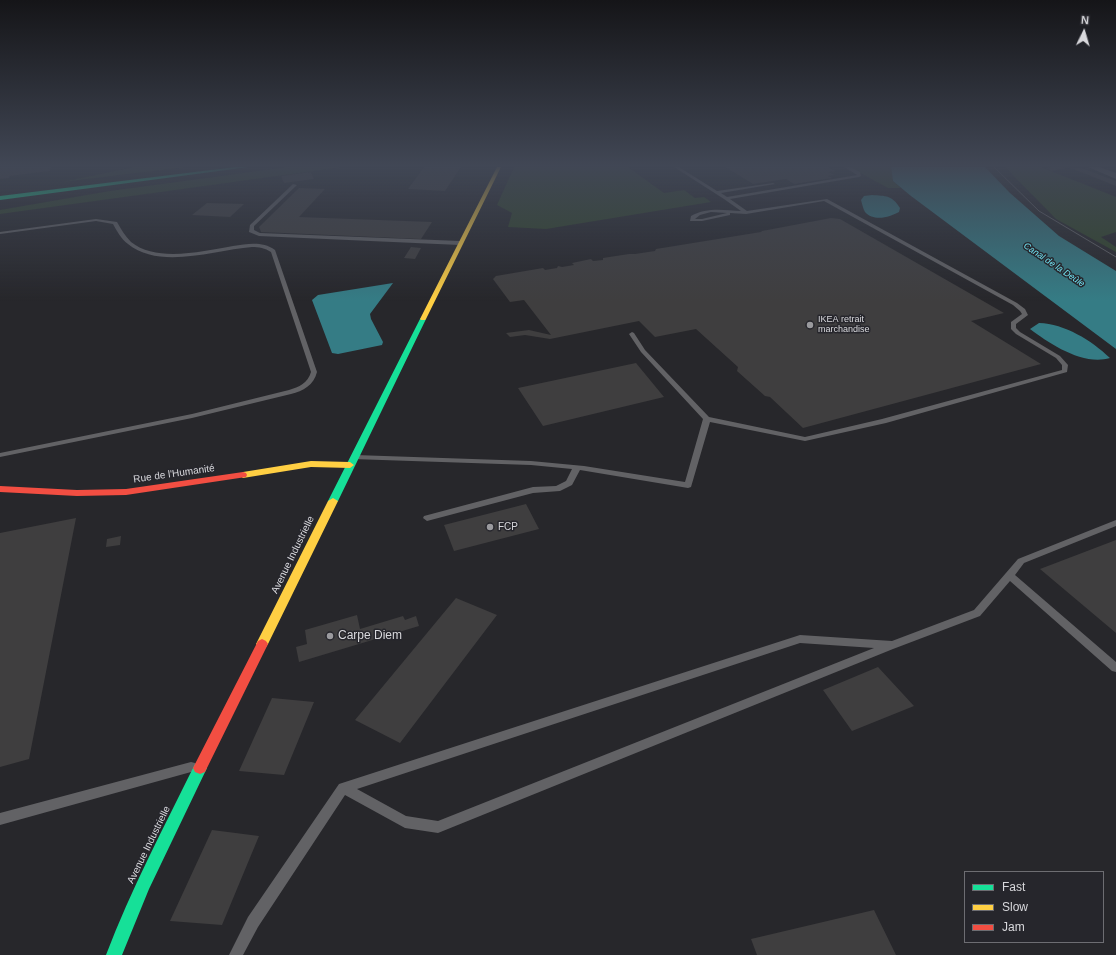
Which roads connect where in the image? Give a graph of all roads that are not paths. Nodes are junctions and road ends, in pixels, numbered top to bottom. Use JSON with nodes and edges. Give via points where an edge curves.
{"nodes":[{"id":1,"x":267,"y":212,"type":"edge"},
{"id":2,"x":476,"y":212,"type":"edge"},
{"id":3,"x":730,"y":212,"type":"junction"},
{"id":4,"x":755,"y":212,"type":"edge"},
{"id":5,"x":846,"y":212,"type":"edge"},
{"id":6,"x":746,"y":213,"type":"joint"},
{"id":7,"x":0,"y":233,"type":"edge"},
{"id":8,"x":460,"y":243,"type":"junction"},
{"id":9,"x":632,"y":334,"type":"dead end"},
{"id":10,"x":707,"y":419,"type":"junction"},
{"id":11,"x":0,"y":455,"type":"edge"},
{"id":12,"x":355,"y":457,"type":"junction"},
{"id":13,"x":350,"y":465,"type":"junction"},
{"id":14,"x":577,"y":468,"type":"junction"},
{"id":15,"x":0,"y":489,"type":"edge"},
{"id":16,"x":427,"y":518,"type":"dead end"},
{"id":17,"x":1116,"y":523,"type":"edge"},
{"id":18,"x":1009,"y":575,"type":"junction"},
{"id":19,"x":892,"y":645,"type":"junction"},
{"id":20,"x":1116,"y":668,"type":"edge"},
{"id":21,"x":202,"y":764,"type":"junction"},
{"id":22,"x":343,"y":788,"type":"junction"},
{"id":23,"x":0,"y":819,"type":"edge"},
{"id":24,"x":114,"y":955,"type":"edge"},
{"id":25,"x":236,"y":955,"type":"edge"}],
"edges":[{"from":1,"to":8,"type":"lane","via":[[252,226],[251,231],[259,234]]},
{"from":2,"to":8,"type":"main road","name":"Avenue Industrielle"},
{"from":3,"to":3,"type":"lane","via":[[698,214],[692,220],[724,216]]},
{"from":3,"to":6,"type":"lane"},
{"from":4,"to":6,"type":"lane"},
{"from":5,"to":10,"type":"lane","via":[[1015,304],[1025,315],[1012,324],[1013,328],[1058,357],[1065,365],[1065,371],[883,421],[805,439]]},
{"from":7,"to":11,"type":"lane","via":[[96,220],[115,223],[135,247],[155,254],[181,255],[242,246],[269,247],[274,251],[314,372],[313,379],[304,387],[291,392],[192,416]]},
{"from":8,"to":12,"type":"main road","name":"Avenue Industrielle"},
{"from":9,"to":10,"type":"lane","via":[[643,351]]},
{"from":10,"to":14,"type":"lane","via":[[688,485]]},
{"from":12,"to":13,"type":"main road","name":"Avenue Industrielle"},
{"from":12,"to":14,"type":"lane","via":[[494,461]]},
{"from":13,"to":15,"type":"main road","name":"Rue de l'Humanité","via":[[311,464],[126,492],[77,493]]},
{"from":13,"to":21,"type":"main road","name":"Avenue Industrielle"},
{"from":14,"to":16,"type":"lane","via":[[569,483],[557,489],[533,490]]},
{"from":17,"to":18,"type":"lane","via":[[1021,561]]},
{"from":18,"to":19,"type":"lane","via":[[976,613]]},
{"from":18,"to":20,"type":"lane"},
{"from":19,"to":22,"type":"lane","via":[[800,638]]},
{"from":19,"to":22,"type":"lane","via":[[438,826],[405,822]]},
{"from":21,"to":23,"type":"lane"},
{"from":21,"to":24,"type":"main road","name":"Avenue Industrielle","via":[[140,889]]},
{"from":22,"to":25,"type":"lane","via":[[253,922]]}]}
